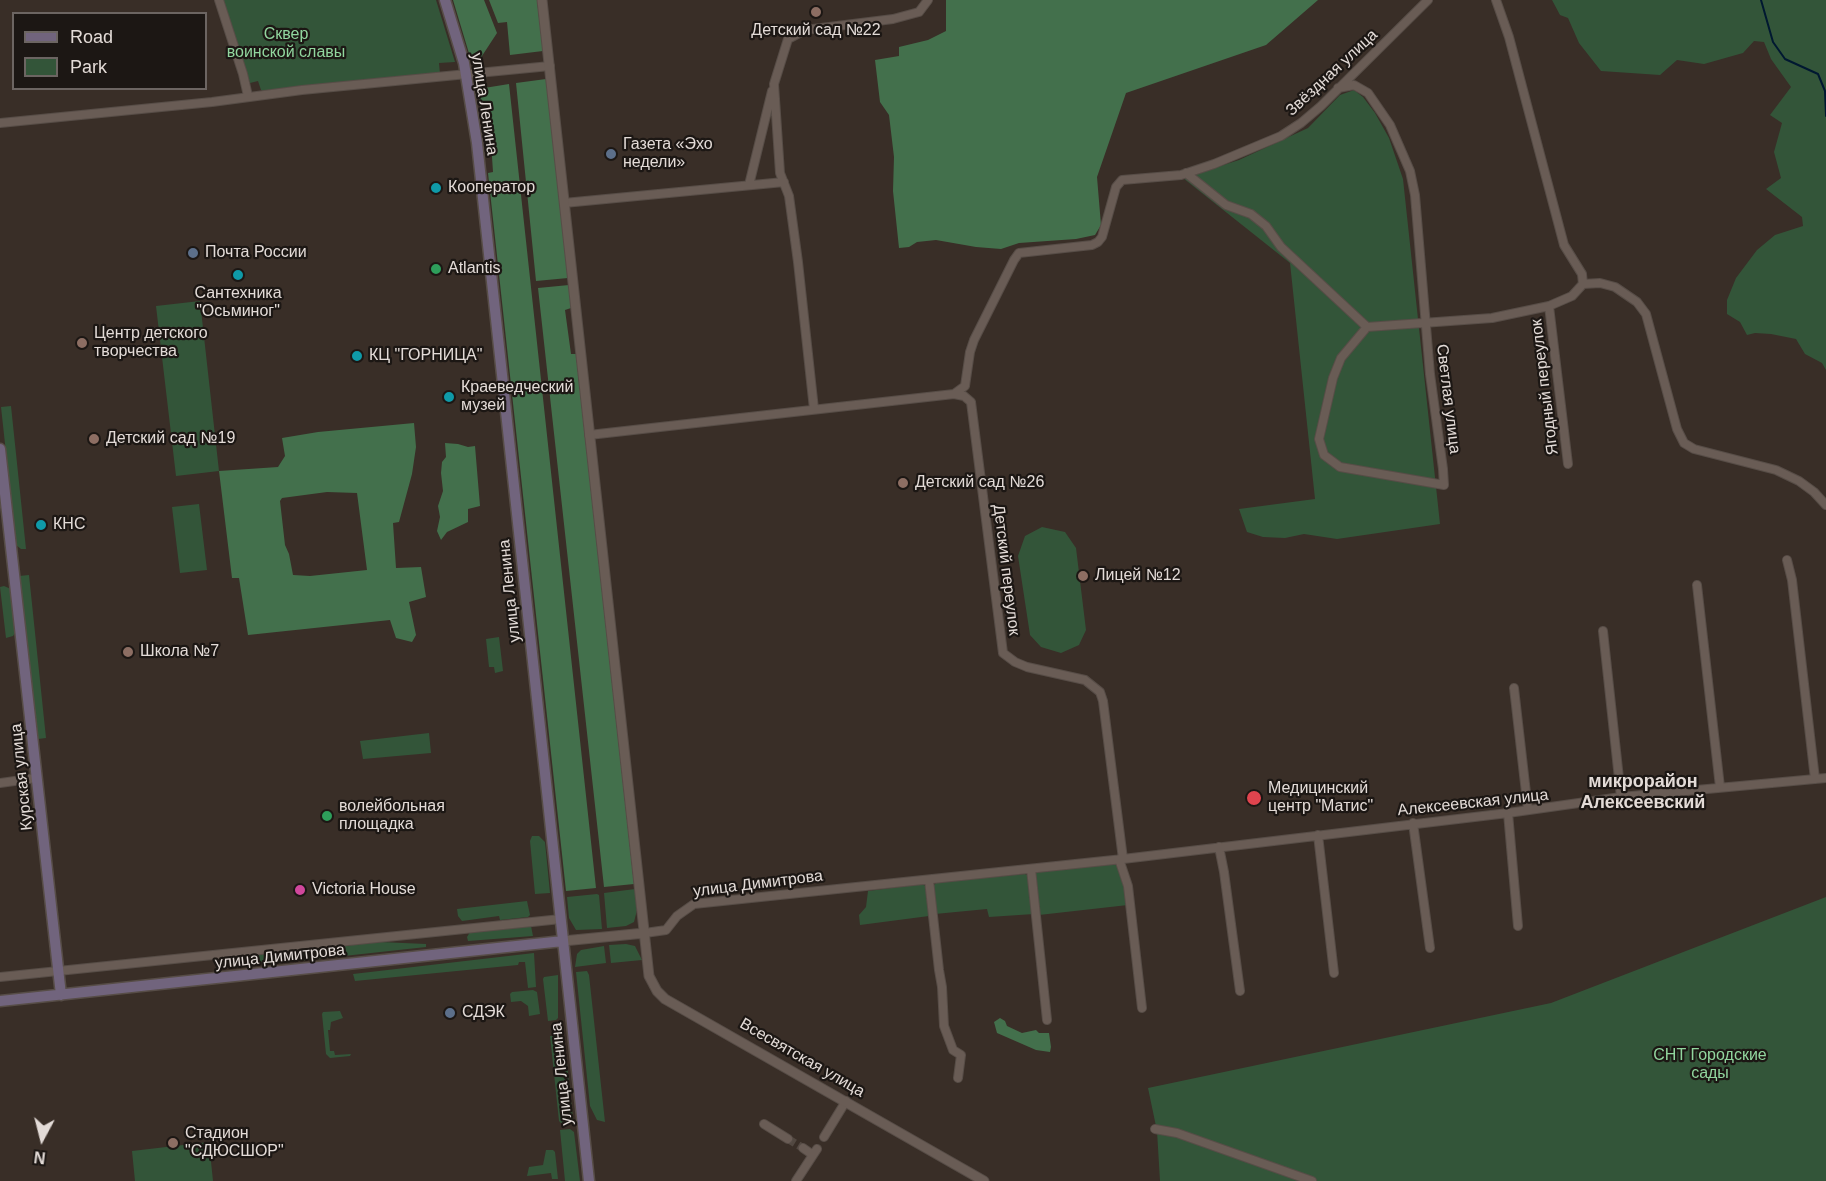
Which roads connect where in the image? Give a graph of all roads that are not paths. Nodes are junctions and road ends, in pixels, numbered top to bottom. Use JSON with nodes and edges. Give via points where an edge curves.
{"nodes":[{"id":1,"x":219,"y":0,"type":"edge"},
{"id":2,"x":445,"y":0,"type":"edge"},
{"id":3,"x":542,"y":0,"type":"edge"},
{"id":4,"x":928,"y":0,"type":"edge"},
{"id":5,"x":1428,"y":0,"type":"edge"},
{"id":6,"x":1496,"y":0,"type":"edge"},
{"id":7,"x":550,"y":66,"type":"junction"},
{"id":8,"x":466,"y":75,"type":"junction"},
{"id":9,"x":774,"y":84,"type":"junction"},
{"id":10,"x":1338,"y":88,"type":"junction"},
{"id":11,"x":248,"y":96,"type":"junction"},
{"id":12,"x":0,"y":123,"type":"edge"},
{"id":13,"x":1186,"y":173,"type":"junction"},
{"id":14,"x":784,"y":182,"type":"junction"},
{"id":15,"x":749,"y":185,"type":"junction"},
{"id":16,"x":564,"y":204,"type":"junction"},
{"id":17,"x":1583,"y":284,"type":"junction"},
{"id":18,"x":1549,"y":306,"type":"junction"},
{"id":19,"x":1425,"y":322,"type":"junction"},
{"id":20,"x":1366,"y":327,"type":"junction"},
{"id":21,"x":954,"y":394,"type":"junction"},
{"id":22,"x":814,"y":409,"type":"junction"},
{"id":23,"x":589,"y":435,"type":"junction"},
{"id":24,"x":0,"y":449,"type":"edge"},
{"id":25,"x":1568,"y":464,"type":"dead end"},
{"id":26,"x":1826,"y":505,"type":"edge"},
{"id":27,"x":1787,"y":560,"type":"dead end"},
{"id":28,"x":1697,"y":585,"type":"dead end"},
{"id":29,"x":1603,"y":631,"type":"dead end"},
{"id":30,"x":1514,"y":688,"type":"dead end"},
{"id":31,"x":36,"y":778,"type":"junction"},
{"id":32,"x":1826,"y":778,"type":"edge"},
{"id":33,"x":1815,"y":779,"type":"junction"},
{"id":34,"x":0,"y":783,"type":"edge"},
{"id":35,"x":1720,"y":788,"type":"junction"},
{"id":36,"x":1622,"y":797,"type":"junction"},
{"id":37,"x":1528,"y":810,"type":"junction"},
{"id":38,"x":1508,"y":813,"type":"junction"},
{"id":39,"x":1413,"y":823,"type":"junction"},
{"id":40,"x":1318,"y":835,"type":"junction"},
{"id":41,"x":1219,"y":848,"type":"junction"},
{"id":42,"x":1121,"y":859,"type":"junction"},
{"id":43,"x":1031,"y":868,"type":"junction"},
{"id":44,"x":929,"y":880,"type":"junction"},
{"id":45,"x":561,"y":919,"type":"junction"},
{"id":46,"x":1518,"y":926,"type":"dead end"},
{"id":47,"x":645,"y":933,"type":"junction"},
{"id":48,"x":563,"y":941,"type":"junction"},
{"id":49,"x":1430,"y":948,"type":"dead end"},
{"id":50,"x":58,"y":970,"type":"junction"},
{"id":51,"x":1334,"y":973,"type":"dead end"},
{"id":52,"x":0,"y":977,"type":"edge"},
{"id":53,"x":1240,"y":991,"type":"dead end"},
{"id":54,"x":61,"y":995,"type":"junction"},
{"id":55,"x":0,"y":1001,"type":"edge"},
{"id":56,"x":1142,"y":1008,"type":"dead end"},
{"id":57,"x":1047,"y":1020,"type":"dead end"},
{"id":58,"x":958,"y":1078,"type":"dead end"},
{"id":59,"x":846,"y":1101,"type":"junction"},
{"id":60,"x":765,"y":1124,"type":"dead end"},
{"id":61,"x":1155,"y":1129,"type":"dead end"},
{"id":62,"x":824,"y":1137,"type":"dead end"},
{"id":63,"x":788,"y":1139,"type":"tunnel mouth"},
{"id":64,"x":802,"y":1148,"type":"dead end"},
{"id":65,"x":589,"y":1181,"type":"edge"},
{"id":66,"x":796,"y":1181,"type":"edge"},
{"id":67,"x":984,"y":1181,"type":"edge"},
{"id":68,"x":1312,"y":1181,"type":"edge"}],
"edges":[{"from":1,"to":11,"type":"street"},
{"from":2,"to":8,"type":"main road","name":"улица Ленина"},
{"from":3,"to":7,"type":"street","name":"Всесвятская улица"},
{"from":4,"to":9,"type":"street","via":[[920,12],[805,30],[788,39]]},
{"from":5,"to":10,"type":"street","name":"Звёздная улица"},
{"from":6,"to":17,"type":"street","via":[[1564,245],[1582,274]]},
{"from":7,"to":8,"type":"street"},
{"from":7,"to":16,"type":"street","name":"Всесвятская улица"},
{"from":8,"to":11,"type":"street"},
{"from":8,"to":45,"type":"main road","name":"улица Ленина","via":[[477,142]]},
{"from":9,"to":14,"type":"street","via":[[780,173]]},
{"from":9,"to":15,"type":"street"},
{"from":10,"to":13,"type":"street","name":"Звёздная улица","via":[[1281,136]]},
{"from":10,"to":19,"type":"street","name":"Светлая улица","via":[[1354,85],[1368,93],[1390,125],[1410,171]]},
{"from":11,"to":12,"type":"street"},
{"from":13,"to":20,"type":"street","via":[[1226,205],[1251,214],[1266,226],[1281,247]]},
{"from":13,"to":21,"type":"street","name":"Звёздная улица","via":[[1122,180],[1116,187],[1102,237],[1092,245],[1019,253],[974,340],[965,386]]},
{"from":14,"to":15,"type":"street"},
{"from":14,"to":22,"type":"street","via":[[798,262]]},
{"from":15,"to":16,"type":"street"},
{"from":16,"to":23,"type":"street","name":"Всесвятская улица"},
{"from":17,"to":18,"type":"street","via":[[1572,296]]},
{"from":17,"to":26,"type":"street","via":[[1615,286],[1646,314],[1684,443],[1776,470],[1799,481]]},
{"from":18,"to":19,"type":"street","via":[[1492,318]]},
{"from":18,"to":25,"type":"street","name":"Ягодный переулок"},
{"from":19,"to":20,"type":"street"},
{"from":19,"to":20,"type":"street","name":"Светлая улица","via":[[1444,485],[1340,467],[1324,455],[1319,439],[1333,378],[1341,358]]},
{"from":21,"to":22,"type":"street"},
{"from":21,"to":42,"type":"street","name":"Детский переулок","via":[[971,402],[1003,653],[1027,667],[1085,680],[1100,692]]},
{"from":22,"to":23,"type":"street"},
{"from":23,"to":47,"type":"street","name":"Всесвятская улица"},
{"from":24,"to":31,"type":"main road","name":"Курская улица"},
{"from":27,"to":33,"type":"street"},
{"from":28,"to":35,"type":"street"},
{"from":29,"to":36,"type":"street"},
{"from":30,"to":37,"type":"street"},
{"from":31,"to":34,"type":"street"},
{"from":31,"to":50,"type":"main road","name":"Курская улица"},
{"from":32,"to":33,"type":"street","name":"Алексеевская улица"},
{"from":33,"to":35,"type":"street","name":"Алексеевская улица"},
{"from":35,"to":36,"type":"street","name":"Алексеевская улица"},
{"from":36,"to":37,"type":"street","name":"Алексеевская улица"},
{"from":37,"to":38,"type":"street","name":"Алексеевская улица"},
{"from":38,"to":39,"type":"street","name":"Алексеевская улица"},
{"from":38,"to":46,"type":"street"},
{"from":39,"to":40,"type":"street","name":"Алексеевская улица"},
{"from":39,"to":49,"type":"street"},
{"from":40,"to":41,"type":"street","name":"Алексеевская улица"},
{"from":40,"to":51,"type":"street"},
{"from":41,"to":42,"type":"street","name":"Алексеевская улица"},
{"from":41,"to":53,"type":"street"},
{"from":42,"to":43,"type":"street"},
{"from":42,"to":56,"type":"street","via":[[1128,886]]},
{"from":43,"to":44,"type":"street"},
{"from":43,"to":57,"type":"street"},
{"from":44,"to":47,"type":"street","name":"улица Димитрова","via":[[694,904],[666,930]]},
{"from":44,"to":58,"type":"street","via":[[944,1026],[953,1050],[961,1055]]},
{"from":45,"to":48,"type":"main road","name":"улица Ленина"},
{"from":45,"to":50,"type":"street"},
{"from":47,"to":48,"type":"street"},
{"from":47,"to":59,"type":"street","name":"Всесвятская улица","via":[[649,976],[665,999]]},
{"from":48,"to":54,"type":"main road","name":"улица Димитрова"},
{"from":48,"to":65,"type":"main road","name":"улица Ленина"},
{"from":50,"to":52,"type":"street"},
{"from":50,"to":54,"type":"main road","name":"Курская улица"},
{"from":54,"to":55,"type":"main road","name":"улица Димитрова"},
{"from":59,"to":62,"type":"street"},
{"from":59,"to":67,"type":"street","name":"Всесвятская улица"},
{"from":60,"to":63,"type":"street"},
{"from":61,"to":68,"type":"street","via":[[1177,1133]]},
{"from":64,"to":66,"type":"street","via":[[815,1152]]}]}
